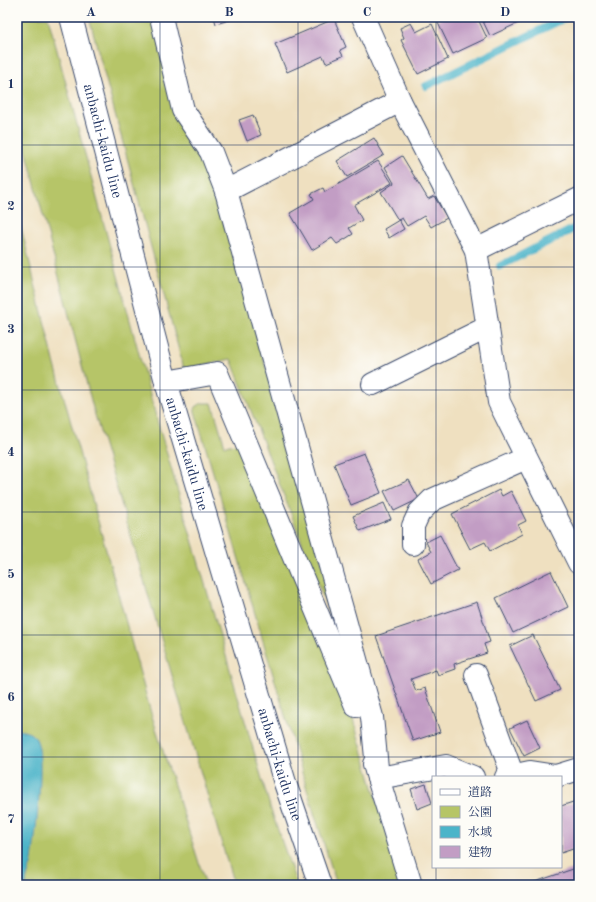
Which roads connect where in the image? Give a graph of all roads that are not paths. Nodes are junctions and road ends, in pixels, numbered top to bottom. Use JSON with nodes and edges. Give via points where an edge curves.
{"nodes":[{"id":1,"x":71,"y":17,"type":"edge"},
{"id":2,"x":161,"y":17,"type":"edge"},
{"id":3,"x":370,"y":20,"type":"edge"},
{"id":4,"x":400,"y":101,"type":"junction"},
{"id":5,"x":226,"y":191,"type":"junction"},
{"id":6,"x":579,"y":199,"type":"edge"},
{"id":7,"x":476,"y":250,"type":"junction"},
{"id":8,"x":488,"y":327,"type":"junction"},
{"id":9,"x":166,"y":382,"type":"junction"},
{"id":10,"x":373,"y":384,"type":"dead end"},
{"id":11,"x":526,"y":458,"type":"junction"},
{"id":12,"x":412,"y":544,"type":"dead end"},
{"id":13,"x":578,"y":559,"type":"edge"},
{"id":14,"x":476,"y":675,"type":"dead end"},
{"id":15,"x":579,"y":769,"type":"edge"},
{"id":16,"x":471,"y":776,"type":"edge"},
{"id":17,"x":509,"y":776,"type":"edge"},
{"id":18,"x":378,"y":778,"type":"junction"},
{"id":19,"x":320,"y":885,"type":"edge"},
{"id":20,"x":411,"y":885,"type":"edge"}],
"edges":[{"from":1,"to":9,"type":"street","name":"anbachi-kaidu line"},
{"from":2,"to":5,"type":"street","via":[[183,110],[211,152]]},
{"from":3,"to":4,"type":"street"},
{"from":4,"to":5,"type":"street"},
{"from":4,"to":7,"type":"street"},
{"from":5,"to":18,"type":"street","via":[[372,717]]},
{"from":6,"to":7,"type":"street"},
{"from":7,"to":8,"type":"street"},
{"from":8,"to":10,"type":"street"},
{"from":8,"to":11,"type":"street","via":[[499,402]]},
{"from":9,"to":18,"type":"street","via":[[217,373],[358,709]]},
{"from":9,"to":19,"type":"street","name":"anbachi-kaidu line","via":[[285,783]]},
{"from":11,"to":12,"type":"street","via":[[432,500],[418,514],[413,526]]},
{"from":11,"to":13,"type":"street"},
{"from":14,"to":17,"type":"street"},
{"from":15,"to":17,"type":"street","via":[[556,776],[530,772]]},
{"from":16,"to":18,"type":"street","via":[[446,766]]},
{"from":18,"to":20,"type":"street"}]}
